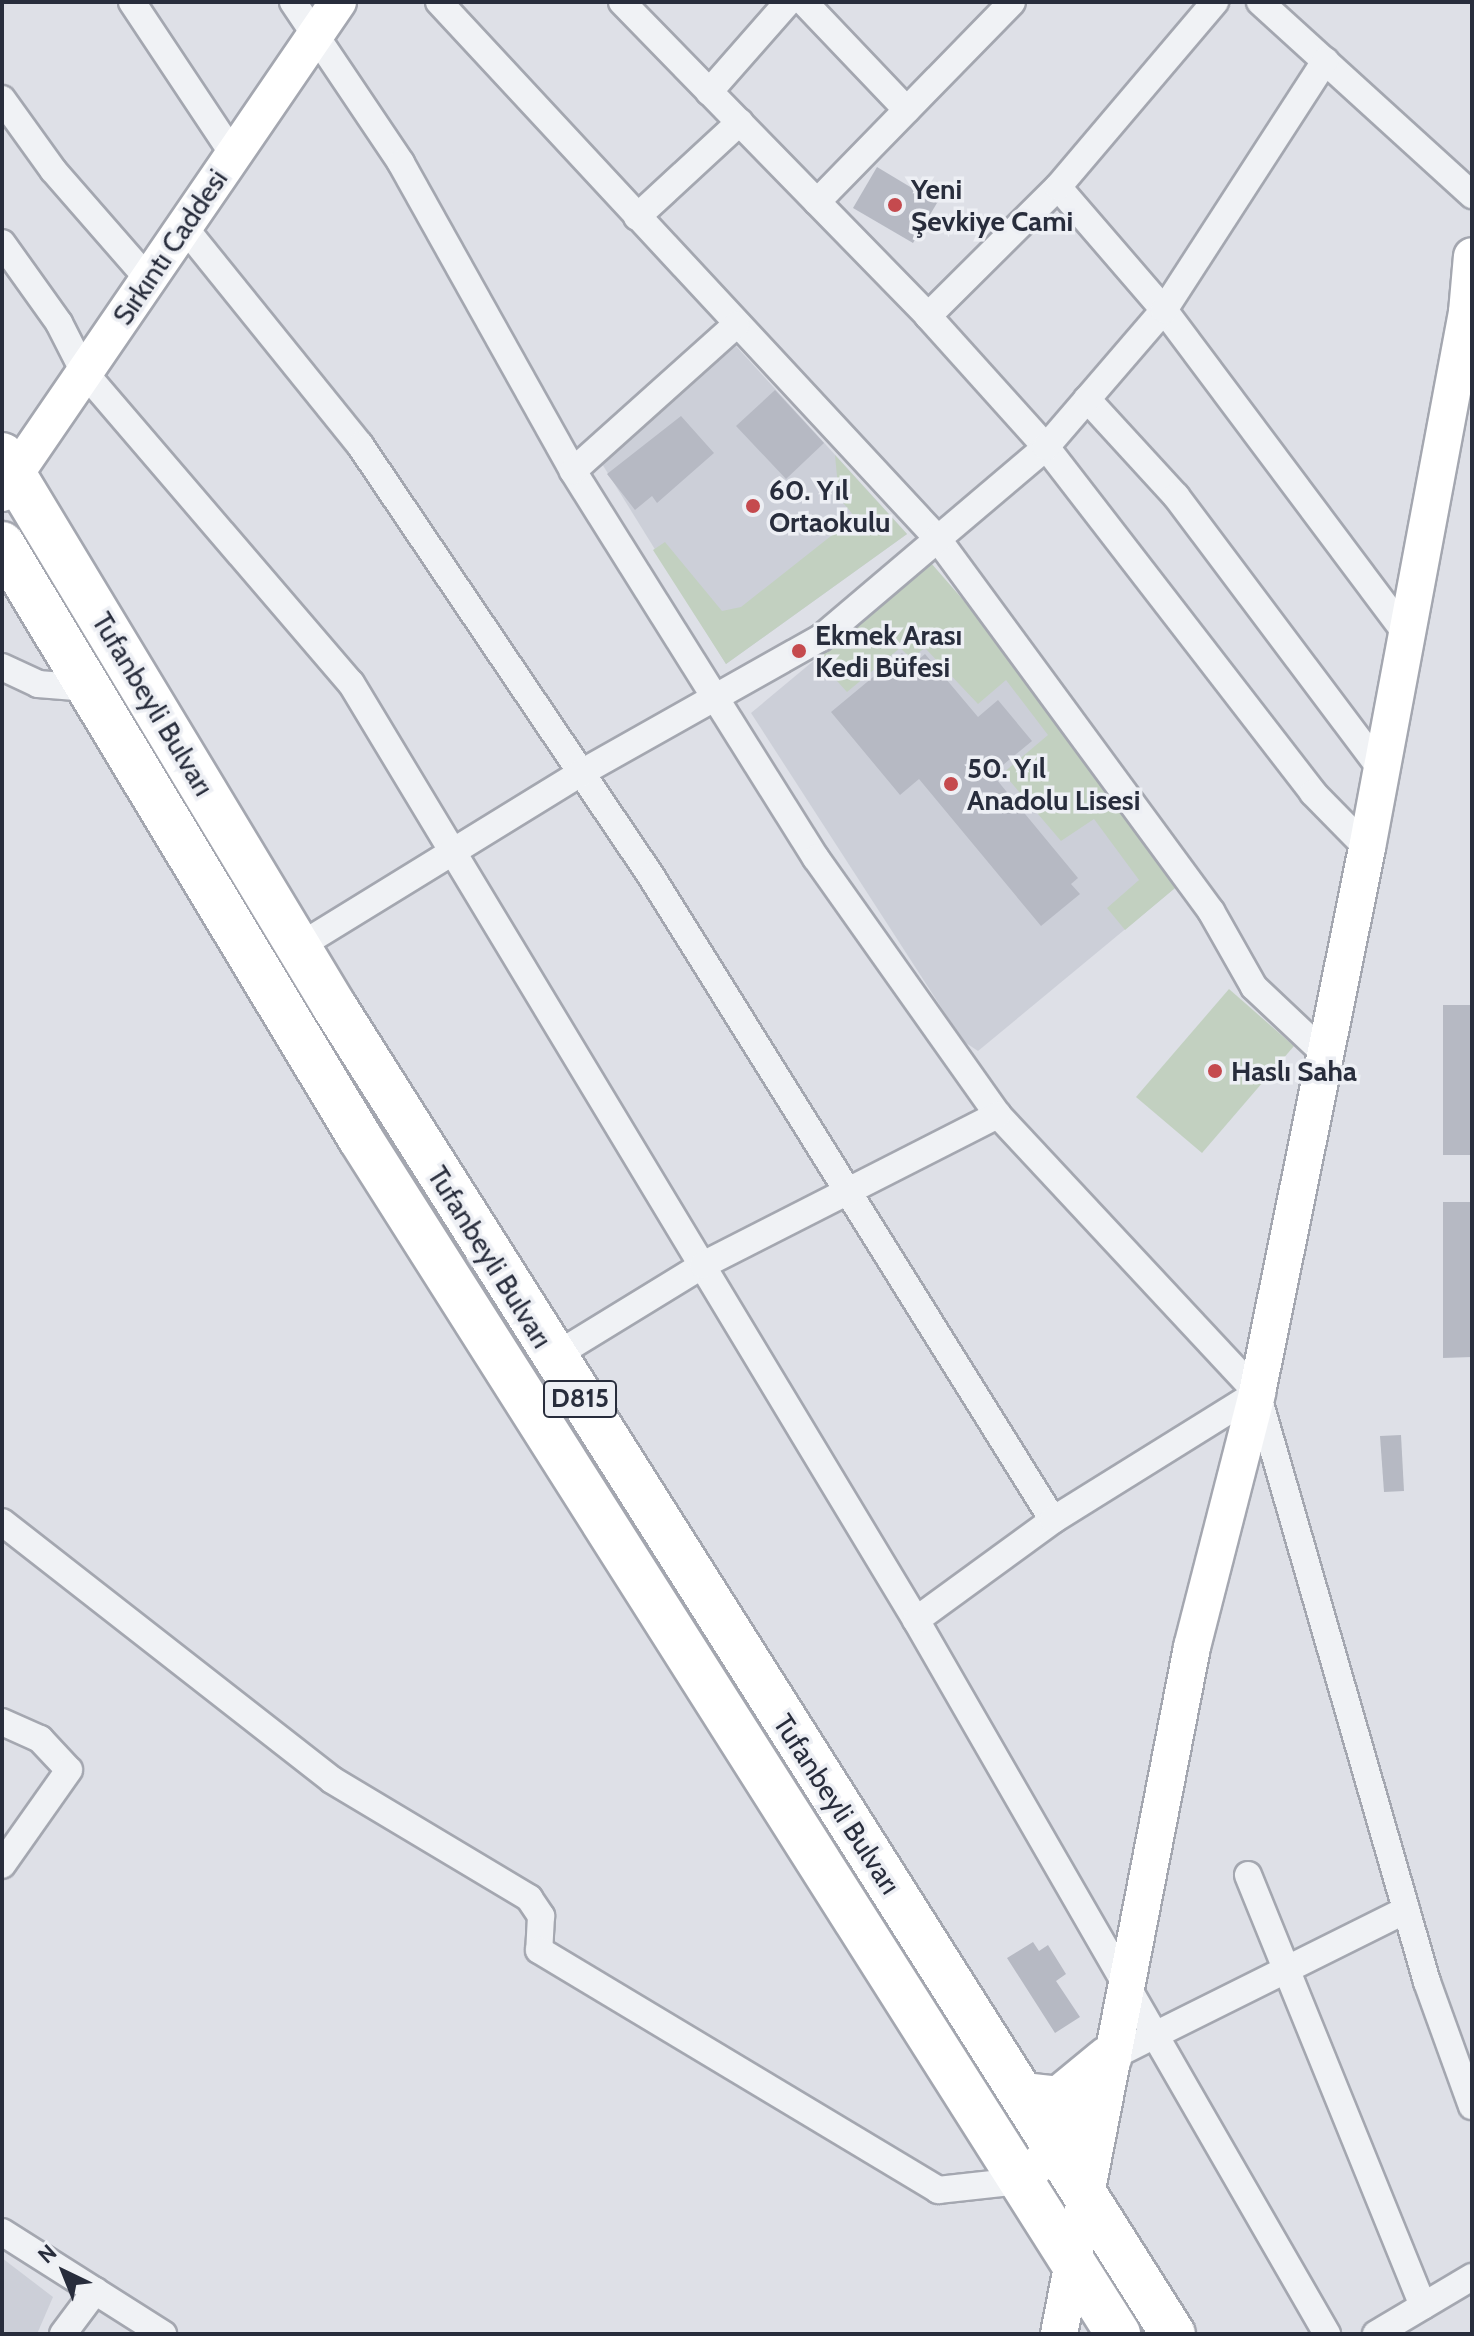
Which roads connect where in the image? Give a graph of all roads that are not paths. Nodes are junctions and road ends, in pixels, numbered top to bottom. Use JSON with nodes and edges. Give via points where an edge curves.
{"nodes":[{"id":1,"x":132,"y":2,"type":"edge"},
{"id":2,"x":293,"y":2,"type":"edge"},
{"id":3,"x":338,"y":2,"type":"edge"},
{"id":4,"x":439,"y":2,"type":"edge"},
{"id":5,"x":622,"y":2,"type":"edge"},
{"id":6,"x":788,"y":2,"type":"edge"},
{"id":7,"x":804,"y":2,"type":"edge"},
{"id":8,"x":1012,"y":2,"type":"edge"},
{"id":9,"x":1215,"y":2,"type":"edge"},
{"id":10,"x":1260,"y":2,"type":"edge"},
{"id":11,"x":314,"y":37,"type":"junction"},
{"id":12,"x":1325,"y":61,"type":"junction"},
{"id":13,"x":709,"y":92,"type":"junction"},
{"id":14,"x":2,"y":99,"type":"edge"},
{"id":15,"x":907,"y":110,"type":"junction"},
{"id":16,"x":740,"y":122,"type":"junction"},
{"id":17,"x":233,"y":154,"type":"junction"},
{"id":18,"x":1058,"y":187,"type":"junction"},
{"id":19,"x":1472,"y":195,"type":"edge"},
{"id":20,"x":817,"y":202,"type":"junction"},
{"id":21,"x":637,"y":217,"type":"junction"},
{"id":22,"x":184,"y":227,"type":"junction"},
{"id":23,"x":2,"y":243,"type":"edge"},
{"id":24,"x":1472,"y":256,"type":"edge"},
{"id":25,"x":148,"y":279,"type":"junction"},
{"id":26,"x":1164,"y":310,"type":"junction"},
{"id":27,"x":928,"y":316,"type":"junction"},
{"id":28,"x":736,"y":325,"type":"junction"},
{"id":29,"x":84,"y":372,"type":"junction"},
{"id":30,"x":1087,"y":399,"type":"junction"},
{"id":31,"x":1046,"y":447,"type":"junction"},
{"id":32,"x":573,"y":471,"type":"junction"},
{"id":33,"x":6,"y":474,"type":"edge"},
{"id":34,"x":937,"y":538,"type":"junction"},
{"id":35,"x":2,"y":544,"type":"edge"},
{"id":36,"x":1407,"y":635,"type":"junction"},
{"id":37,"x":2,"y":667,"type":"edge"},
{"id":38,"x":88,"y":688,"type":"junction"},
{"id":39,"x":715,"y":698,"type":"junction"},
{"id":40,"x":1382,"y":770,"type":"junction"},
{"id":41,"x":581,"y":773,"type":"junction"},
{"id":42,"x":1367,"y":848,"type":"junction"},
{"id":43,"x":455,"y":855,"type":"junction"},
{"id":44,"x":298,"y":947,"type":"junction"},
{"id":45,"x":1324,"y":1053,"type":"junction"},
{"id":46,"x":998,"y":1115,"type":"junction"},
{"id":47,"x":847,"y":1190,"type":"junction"},
{"id":48,"x":703,"y":1265,"type":"junction"},
{"id":49,"x":553,"y":1357,"type":"junction"},
{"id":50,"x":1257,"y":1393,"type":"junction"},
{"id":51,"x":1053,"y":1520,"type":"junction"},
{"id":52,"x":2,"y":1522,"type":"edge"},
{"id":53,"x":916,"y":1620,"type":"junction"},
{"id":54,"x":2,"y":1722,"type":"edge"},
{"id":55,"x":2,"y":1865,"type":"edge"},
{"id":56,"x":1248,"y":1875,"type":"dead end"},
{"id":57,"x":1406,"y":1910,"type":"junction"},
{"id":58,"x":1282,"y":1970,"type":"junction"},
{"id":59,"x":1126,"y":1976,"type":"junction"},
{"id":60,"x":1155,"y":2032,"type":"junction"},
{"id":61,"x":1109,"y":2058,"type":"junction"},
{"id":62,"x":1023,"y":2095,"type":"junction"},
{"id":63,"x":1472,"y":2103,"type":"edge"},
{"id":64,"x":1056,"y":2148,"type":"junction"},
{"id":65,"x":1020,"y":2181,"type":"junction"},
{"id":66,"x":1088,"y":2199,"type":"junction"},
{"id":67,"x":2,"y":2232,"type":"edge"},
{"id":68,"x":1074,"y":2265,"type":"junction"},
{"id":69,"x":1472,"y":2277,"type":"edge"},
{"id":70,"x":95,"y":2291,"type":"junction"},
{"id":71,"x":1423,"y":2306,"type":"junction"},
{"id":72,"x":63,"y":2334,"type":"edge"},
{"id":73,"x":163,"y":2334,"type":"edge"},
{"id":74,"x":1059,"y":2334,"type":"edge"},
{"id":75,"x":1118,"y":2334,"type":"edge"},
{"id":76,"x":1173,"y":2334,"type":"edge"},
{"id":77,"x":1327,"y":2334,"type":"edge"},
{"id":78,"x":1376,"y":2334,"type":"edge"}],
"edges":[{"from":1,"to":17,"type":"street"},
{"from":2,"to":11,"type":"street"},
{"from":3,"to":11,"type":"street","name":"Sırkıntı Caddesi"},
{"from":4,"to":21,"type":"street"},
{"from":5,"to":13,"type":"street"},
{"from":6,"to":13,"type":"street"},
{"from":7,"to":15,"type":"street"},
{"from":8,"to":15,"type":"street"},
{"from":9,"to":18,"type":"street"},
{"from":10,"to":12,"type":"street"},
{"from":11,"to":17,"type":"street","name":"Sırkıntı Caddesi"},
{"from":11,"to":32,"type":"street","via":[[401,163]]},
{"from":12,"to":19,"type":"street"},
{"from":12,"to":26,"type":"street"},
{"from":13,"to":16,"type":"street"},
{"from":14,"to":25,"type":"street","via":[[53,170]]},
{"from":15,"to":20,"type":"street"},
{"from":16,"to":20,"type":"street"},
{"from":16,"to":21,"type":"street"},
{"from":17,"to":22,"type":"street","name":"Sırkıntı Caddesi"},
{"from":18,"to":26,"type":"street"},
{"from":18,"to":27,"type":"street"},
{"from":20,"to":27,"type":"street"},
{"from":21,"to":28,"type":"street"},
{"from":22,"to":25,"type":"street","name":"Sırkıntı Caddesi"},
{"from":22,"to":41,"type":"street","via":[[360,445]]},
{"from":23,"to":29,"type":"street","via":[[59,323]]},
{"from":24,"to":36,"type":"street","via":[[1467,312]]},
{"from":25,"to":29,"type":"street","name":"Sırkıntı Caddesi"},
{"from":26,"to":30,"type":"street"},
{"from":26,"to":36,"type":"street"},
{"from":27,"to":31,"type":"street"},
{"from":28,"to":32,"type":"street"},
{"from":28,"to":34,"type":"street"},
{"from":29,"to":33,"type":"street","name":"Sırkıntı Caddesi"},
{"from":29,"to":43,"type":"street","via":[[351,683]]},
{"from":30,"to":31,"type":"street"},
{"from":30,"to":40,"type":"street","via":[[1176,496]]},
{"from":31,"to":34,"type":"street"},
{"from":31,"to":42,"type":"street","via":[[1313,793]]},
{"from":32,"to":39,"type":"street"},
{"from":33,"to":44,"type":"highway","name":"Tufanbeyli Bulvarı","number":"D815"},
{"from":34,"to":39,"type":"street","via":[[821,638]]},
{"from":34,"to":45,"type":"street","via":[[1211,911],[1254,987]]},
{"from":35,"to":38,"type":"highway","name":"Tufanbeyli Bulvarı","number":"D815"},
{"from":36,"to":40,"type":"street"},
{"from":37,"to":38,"type":"street","via":[[38,684]]},
{"from":38,"to":65,"type":"highway","name":"Tufanbeyli Bulvarı","number":"D815","via":[[360,1138]]},
{"from":39,"to":41,"type":"street"},
{"from":39,"to":46,"type":"street","via":[[816,858]]},
{"from":40,"to":42,"type":"street"},
{"from":41,"to":43,"type":"street"},
{"from":41,"to":47,"type":"street"},
{"from":42,"to":45,"type":"street"},
{"from":43,"to":44,"type":"street"},
{"from":43,"to":48,"type":"street"},
{"from":44,"to":49,"type":"highway","name":"Tufanbeyli Bulvarı","number":"D815"},
{"from":45,"to":50,"type":"street"},
{"from":46,"to":47,"type":"street"},
{"from":46,"to":50,"type":"street"},
{"from":47,"to":48,"type":"street"},
{"from":47,"to":51,"type":"street"},
{"from":48,"to":49,"type":"street"},
{"from":48,"to":53,"type":"street"},
{"from":49,"to":62,"type":"highway","name":"Tufanbeyli Bulvarı","number":"D815"},
{"from":50,"to":51,"type":"street"},
{"from":50,"to":57,"type":"street"},
{"from":50,"to":59,"type":"street","via":[[1192,1647]]},
{"from":51,"to":53,"type":"street"},
{"from":52,"to":65,"type":"street","via":[[332,1780],[529,1898],[541,1916],[539,1950],[938,2190]]},
{"from":53,"to":59,"type":"street"},
{"from":54,"to":55,"type":"street","via":[[40,1739],[69,1770]]},
{"from":56,"to":58,"type":"street"},
{"from":57,"to":58,"type":"street"},
{"from":57,"to":63,"type":"street"},
{"from":58,"to":60,"type":"street"},
{"from":58,"to":71,"type":"street"},
{"from":59,"to":60,"type":"street"},
{"from":59,"to":61,"type":"street"},
{"from":60,"to":61,"type":"street"},
{"from":60,"to":77,"type":"street"},
{"from":61,"to":62,"type":"highway","via":[[1059,2099]]},
{"from":61,"to":64,"type":"street"},
{"from":61,"to":66,"type":"street"},
{"from":62,"to":64,"type":"highway","name":"Tufanbeyli Bulvarı","number":"D815"},
{"from":64,"to":65,"type":"street"},
{"from":64,"to":66,"type":"highway","name":"Tufanbeyli Bulvarı","number":"D815"},
{"from":65,"to":68,"type":"highway","name":"Tufanbeyli Bulvarı","number":"D815"},
{"from":66,"to":68,"type":"street"},
{"from":66,"to":76,"type":"highway","name":"Tufanbeyli Bulvarı","number":"D815"},
{"from":67,"to":70,"type":"street"},
{"from":68,"to":74,"type":"street"},
{"from":68,"to":75,"type":"highway","name":"Tufanbeyli Bulvarı","number":"D815"},
{"from":69,"to":71,"type":"street"},
{"from":70,"to":72,"type":"street"},
{"from":70,"to":73,"type":"street"},
{"from":71,"to":78,"type":"street"}]}
